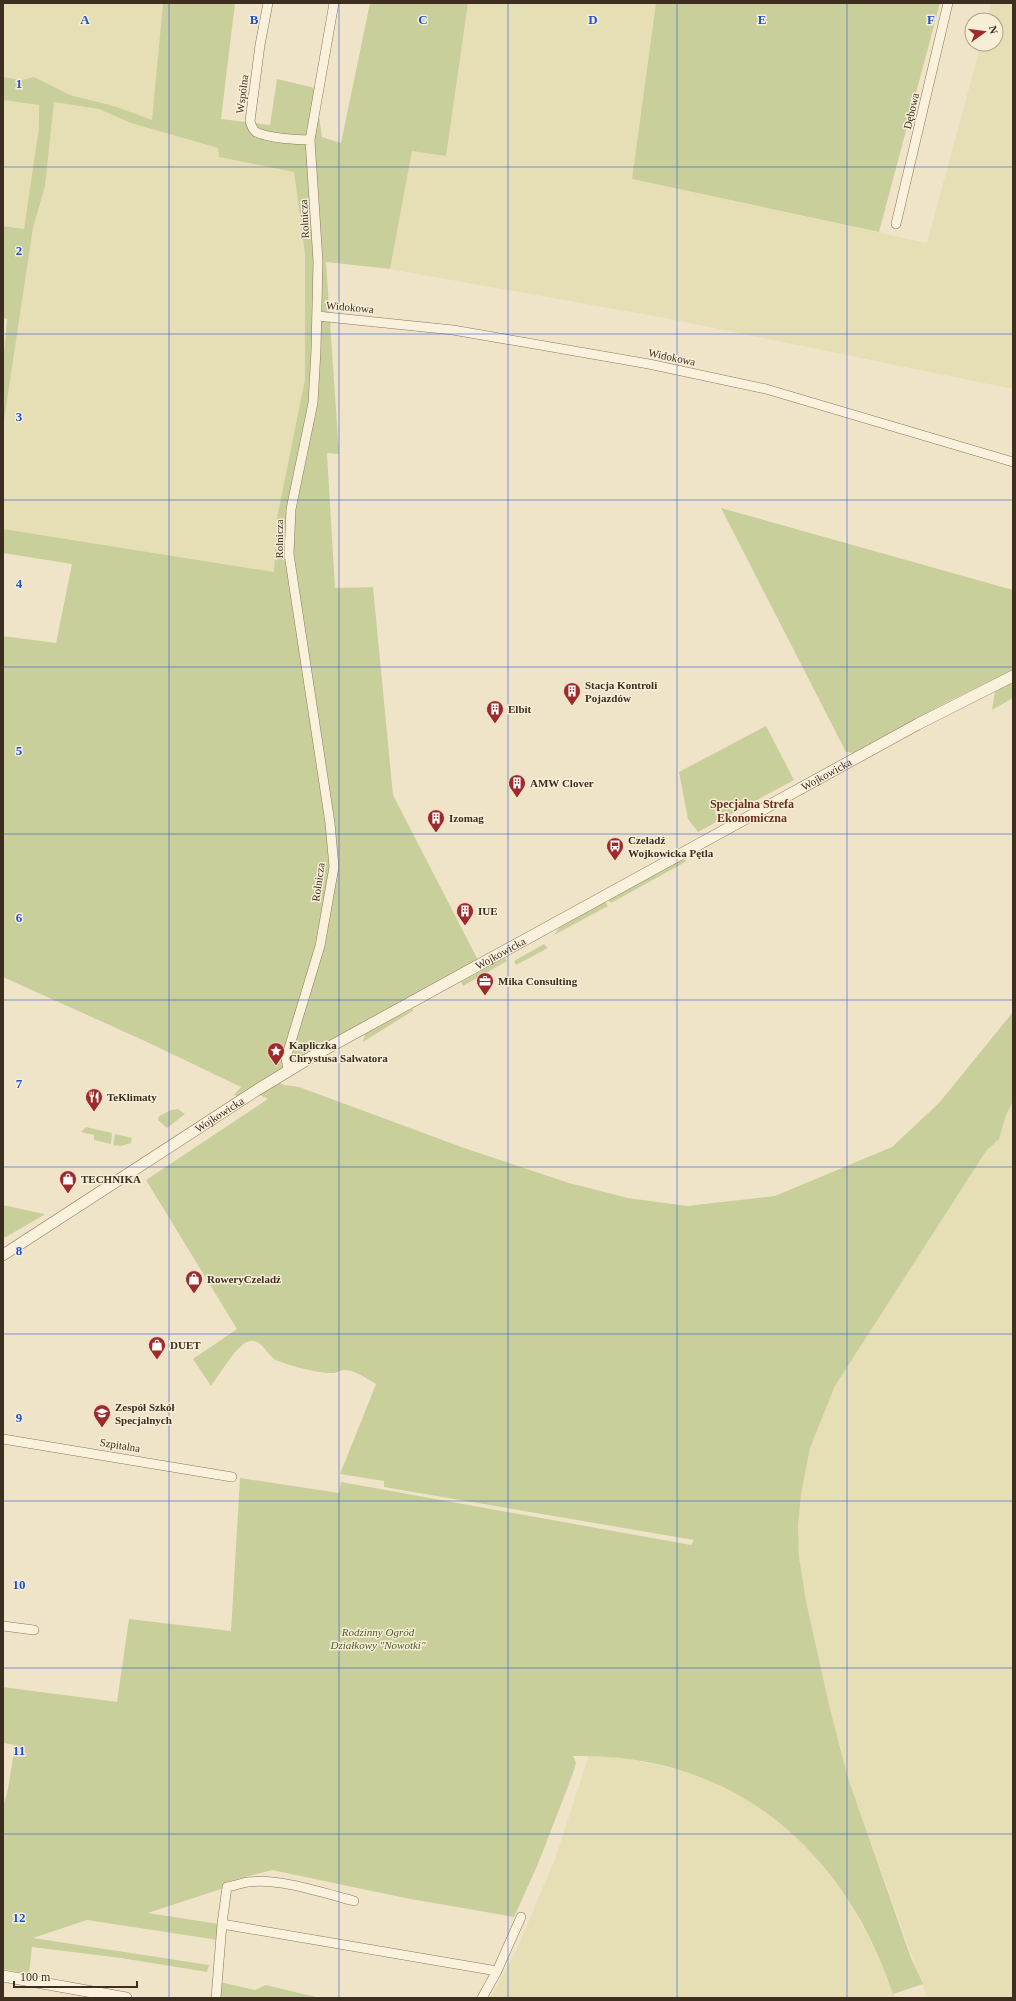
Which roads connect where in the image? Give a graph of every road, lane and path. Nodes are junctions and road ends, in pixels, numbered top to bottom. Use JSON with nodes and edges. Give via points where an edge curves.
{"nodes":[{"id":1,"x":268,"y":3,"type":"edge"},
{"id":2,"x":334,"y":3,"type":"edge"},
{"id":3,"x":948,"y":3,"type":"edge"},
{"id":4,"x":310,"y":140,"type":"junction"},
{"id":5,"x":896,"y":224,"type":"dead end"},
{"id":6,"x":317,"y":316,"type":"junction"},
{"id":7,"x":1013,"y":462,"type":"edge"},
{"id":8,"x":1013,"y":676,"type":"edge"},
{"id":9,"x":288,"y":1070,"type":"junction"},
{"id":10,"x":3,"y":1255,"type":"edge"},
{"id":11,"x":3,"y":1439,"type":"edge"},
{"id":12,"x":232,"y":1477,"type":"dead end"},
{"id":13,"x":3,"y":1626,"type":"edge"},
{"id":14,"x":34,"y":1630,"type":"dead end"},
{"id":15,"x":354,"y":1901,"type":"dead end"},
{"id":16,"x":521,"y":1917,"type":"dead end"},
{"id":17,"x":222,"y":1924,"type":"junction"},
{"id":18,"x":497,"y":1971,"type":"junction"},
{"id":19,"x":3,"y":1976,"type":"edge"},
{"id":20,"x":126,"y":1998,"type":"edge"},
{"id":21,"x":216,"y":1998,"type":"edge"},
{"id":22,"x":482,"y":1998,"type":"edge"}],
"edges":[{"from":1,"to":4,"type":"street","name":"Wspólna","via":[[250,121],[256,131],[266,135]]},
{"from":2,"to":4,"type":"street","name":"Rolnicza"},
{"from":3,"to":5,"type":"street","name":"Dębowa"},
{"from":4,"to":6,"type":"street","name":"Rolnicza","via":[[316,217]]},
{"from":6,"to":7,"type":"street","name":"Widokowa","via":[[453,330],[657,366],[766,389]]},
{"from":6,"to":9,"type":"street","name":"Rolnicza","via":[[313,404],[291,509],[289,554],[329,815],[334,867],[320,946],[286,1058]]},
{"from":8,"to":9,"type":"street","name":"Wojkowicka","via":[[891,739]]},
{"from":9,"to":10,"type":"street","name":"Wojkowicka"},
{"from":11,"to":12,"type":"street","name":"Szpitalna"},
{"from":13,"to":14,"type":"street"},
{"from":15,"to":17,"type":"street","via":[[280,1884],[249,1882],[227,1887]]},
{"from":16,"to":18,"type":"street"},
{"from":17,"to":18,"type":"street"},
{"from":17,"to":21,"type":"street"},
{"from":18,"to":22,"type":"street"},
{"from":19,"to":20,"type":"street"}]}
